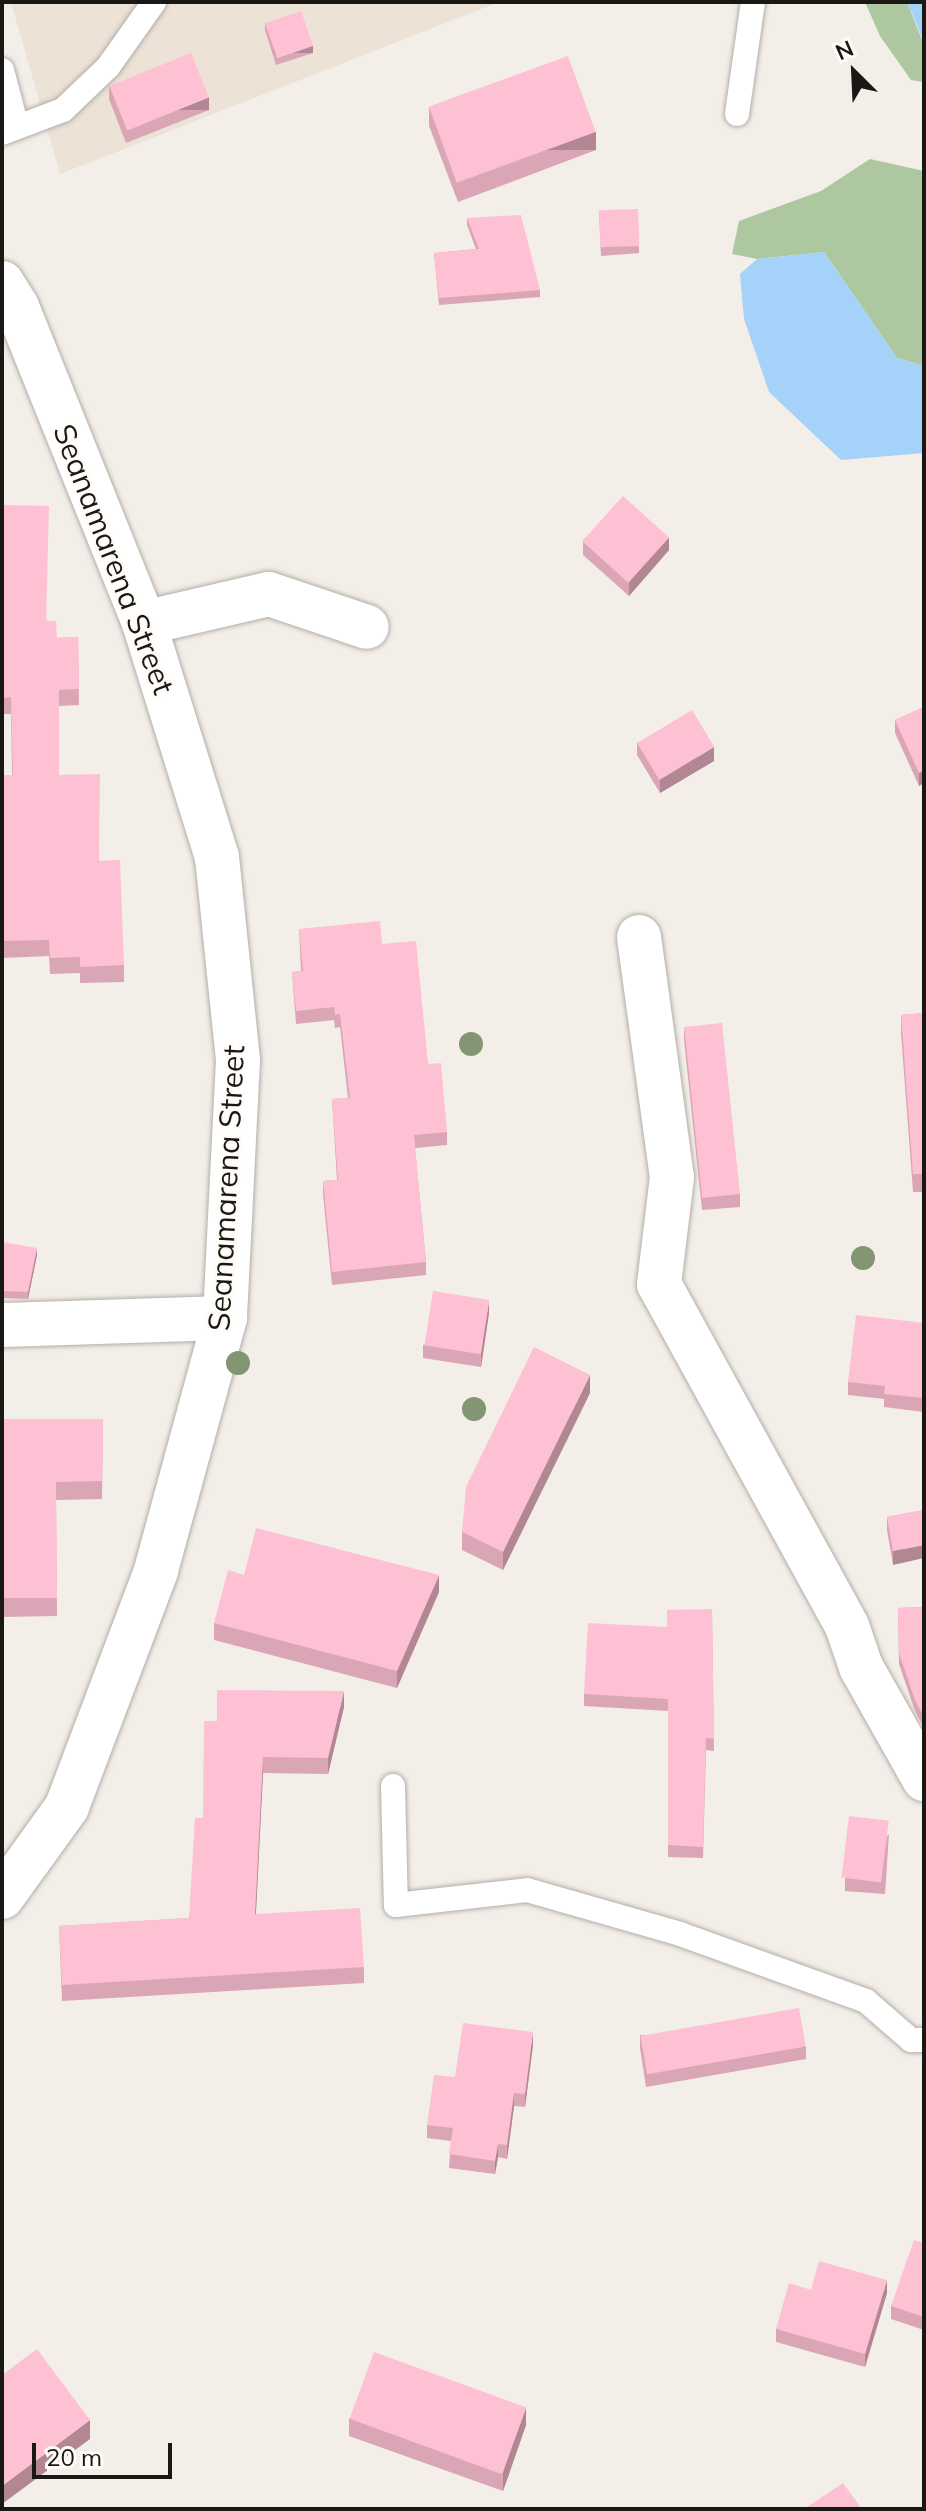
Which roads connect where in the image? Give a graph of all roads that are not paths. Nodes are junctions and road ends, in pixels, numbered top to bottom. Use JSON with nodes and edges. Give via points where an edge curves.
{"nodes":[{"id":1,"x":154,"y":2,"type":"edge"},
{"id":2,"x":753,"y":2,"type":"edge"},
{"id":3,"x":2,"y":70,"type":"edge"},
{"id":4,"x":737,"y":114,"type":"dead end"},
{"id":5,"x":9,"y":130,"type":"edge"},
{"id":6,"x":2,"y":283,"type":"edge"},
{"id":7,"x":144,"y":623,"type":"junction"},
{"id":8,"x":367,"y":627,"type":"dead end"},
{"id":9,"x":639,"y":937,"type":"dead end"},
{"id":10,"x":225,"y":1318,"type":"junction"},
{"id":11,"x":2,"y":1325,"type":"edge"},
{"id":12,"x":924,"y":1779,"type":"edge"},
{"id":13,"x":393,"y":1786,"type":"dead end"},
{"id":14,"x":2,"y":1897,"type":"edge"},
{"id":15,"x":924,"y":2040,"type":"edge"}],
"edges":[{"from":1,"to":5,"type":"lane","via":[[108,67],[63,110]]},
{"from":2,"to":4,"type":"lane"},
{"from":3,"to":5,"type":"lane"},
{"from":6,"to":7,"type":"street","name":"Seanamarena Street","via":[[17,307]]},
{"from":7,"to":8,"type":"street","via":[[269,594]]},
{"from":7,"to":10,"type":"street","name":"Seanamarena Street","via":[[217,857],[238,1060]]},
{"from":9,"to":12,"type":"street","via":[[672,1177],[659,1284],[847,1626],[861,1667]]},
{"from":10,"to":11,"type":"street"},
{"from":10,"to":14,"type":"street","name":"Seanamarena Street","via":[[156,1571],[67,1807]]},
{"from":13,"to":15,"type":"lane","via":[[396,1905],[527,1890],[680,1934],[866,2001],[911,2040]]}]}
